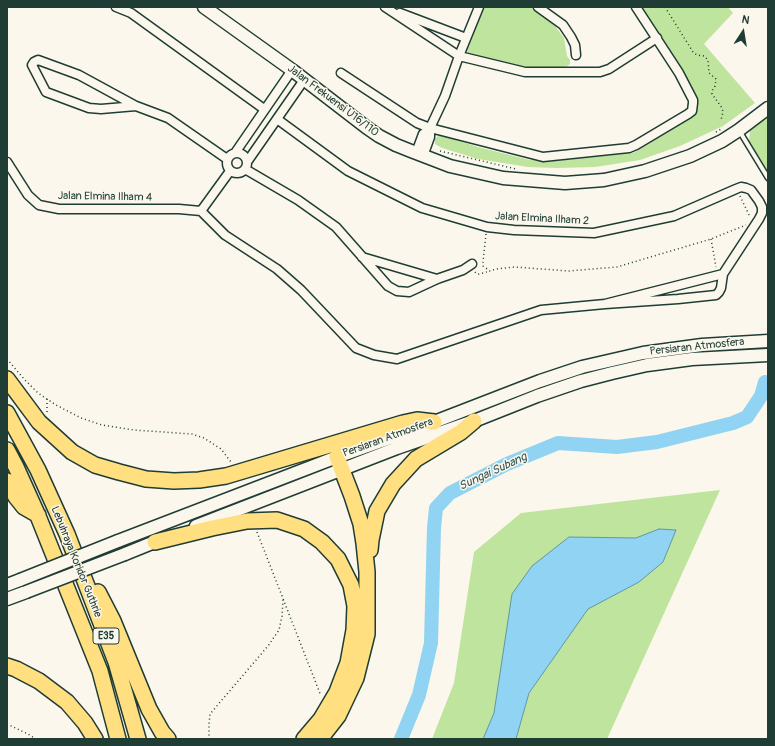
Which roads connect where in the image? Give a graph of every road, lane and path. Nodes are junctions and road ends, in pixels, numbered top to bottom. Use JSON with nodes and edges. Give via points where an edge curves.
{"nodes":[{"id":1,"x":116,"y":7,"type":"edge"},
{"id":2,"x":204,"y":7,"type":"edge"},
{"id":3,"x":479,"y":7,"type":"edge"},
{"id":4,"x":538,"y":7,"type":"edge"},
{"id":5,"x":636,"y":7,"type":"edge"},
{"id":6,"x":665,"y":7,"type":"edge"},
{"id":7,"x":466,"y":38,"type":"junction"},
{"id":8,"x":657,"y":38,"type":"junction"},
{"id":9,"x":576,"y":55,"type":"dead end"},
{"id":10,"x":459,"y":56,"type":"junction"},
{"id":11,"x":292,"y":70,"type":"junction"},
{"id":12,"x":341,"y":73,"type":"dead end"},
{"id":13,"x":304,"y":80,"type":"junction"},
{"id":14,"x":136,"y":106,"type":"junction"},
{"id":15,"x":768,"y":108,"type":"edge"},
{"id":16,"x":264,"y":110,"type":"junction"},
{"id":17,"x":277,"y":119,"type":"junction"},
{"id":18,"x":721,"y":120,"type":"dead end"},
{"id":19,"x":430,"y":128,"type":"junction"},
{"id":20,"x":739,"y":130,"type":"junction"},
{"id":21,"x":235,"y":153,"type":"junction"},
{"id":22,"x":420,"y":155,"type":"junction"},
{"id":23,"x":227,"y":159,"type":"junction"},
{"id":24,"x":7,"y":162,"type":"edge"},
{"id":25,"x":246,"y":165,"type":"junction"},
{"id":26,"x":230,"y":171,"type":"junction"},
{"id":27,"x":768,"y":178,"type":"edge"},
{"id":28,"x":736,"y":189,"type":"junction"},
{"id":29,"x":765,"y":206,"type":"edge"},
{"id":30,"x":201,"y":211,"type":"junction"},
{"id":31,"x":751,"y":220,"type":"dead end"},
{"id":32,"x":748,"y":224,"type":"dead end"},
{"id":33,"x":487,"y":227,"type":"junction"},
{"id":34,"x":711,"y":239,"type":"junction"},
{"id":35,"x":362,"y":257,"type":"junction"},
{"id":36,"x":472,"y":264,"type":"joint"},
{"id":37,"x":490,"y":271,"type":"junction"},
{"id":38,"x":720,"y":275,"type":"junction"},
{"id":39,"x":437,"y":279,"type":"junction"},
{"id":40,"x":605,"y":304,"type":"junction"},
{"id":41,"x":768,"y":341,"type":"edge"},
{"id":42,"x":768,"y":355,"type":"edge"},
{"id":43,"x":7,"y":359,"type":"edge"},
{"id":44,"x":7,"y":379,"type":"edge"},
{"id":45,"x":7,"y":413,"type":"edge"},
{"id":46,"x":474,"y":421,"type":"junction"},
{"id":47,"x":434,"y":422,"type":"junction"},
{"id":48,"x":7,"y":450,"type":"edge"},
{"id":49,"x":340,"y":463,"type":"junction"},
{"id":50,"x":232,"y":464,"type":"dead end"},
{"id":51,"x":7,"y":481,"type":"edge"},
{"id":52,"x":38,"y":516,"type":"junction"},
{"id":53,"x":256,"y":530,"type":"dead end"},
{"id":54,"x":67,"y":534,"type":"junction"},
{"id":55,"x":155,"y":542,"type":"junction"},
{"id":56,"x":367,"y":572,"type":"junction"},
{"id":57,"x":7,"y":585,"type":"edge"},
{"id":58,"x":283,"y":598,"type":"junction"},
{"id":59,"x":7,"y":599,"type":"edge"},
{"id":60,"x":7,"y":666,"type":"edge"},
{"id":61,"x":323,"y":701,"type":"dead end"},
{"id":62,"x":7,"y":724,"type":"edge"},
{"id":63,"x":36,"y":739,"type":"edge"},
{"id":64,"x":95,"y":739,"type":"edge"},
{"id":65,"x":118,"y":739,"type":"edge"},
{"id":66,"x":138,"y":739,"type":"edge"},
{"id":67,"x":168,"y":739,"type":"edge"},
{"id":68,"x":211,"y":739,"type":"edge"},
{"id":69,"x":304,"y":739,"type":"edge"},
{"id":70,"x":320,"y":739,"type":"edge"}],
"edges":[{"from":1,"to":16,"type":"street","via":[[131,13]]},
{"from":2,"to":11,"type":"main road","name":"Jalan Frekuensi U16/110"},
{"from":3,"to":7,"type":"street"},
{"from":4,"to":9,"type":"street","via":[[563,25],[575,45]]},
{"from":5,"to":8,"type":"street"},
{"from":6,"to":18,"type":"path","via":[[693,52],[708,60],[709,72],[716,79],[712,94],[722,108]]},
{"from":7,"to":10,"type":"street"},
{"from":7,"to":10,"type":"street","via":[[384,7]]},
{"from":8,"to":10,"type":"street","via":[[609,70],[600,72],[525,72]]},
{"from":8,"to":19,"type":"street","via":[[693,100],[692,111],[629,148],[543,156]]},
{"from":10,"to":19,"type":"street"},
{"from":11,"to":13,"type":"main road","name":"Jalan Frekuensi U16/110"},
{"from":11,"to":16,"type":"street"},
{"from":12,"to":19,"type":"street","via":[[417,123]]},
{"from":13,"to":17,"type":"street"},
{"from":13,"to":22,"type":"main road","name":"Jalan Frekuensi U16/110","via":[[379,136]]},
{"from":14,"to":14,"type":"street","via":[[101,110],[88,108],[46,92],[32,65],[38,60],[79,75]]},
{"from":14,"to":23,"type":"street","via":[[168,118]]},
{"from":15,"to":20,"type":"main road","name":"Jalan Frekuensi U16/110"},
{"from":16,"to":21,"type":"street"},
{"from":17,"to":25,"type":"street"},
{"from":17,"to":33,"type":"street","name":"Jalan Elmina Ilham 2","via":[[348,171],[422,208]]},
{"from":19,"to":22,"type":"street","via":[[423,134]]},
{"from":20,"to":22,"type":"main road","name":"Jalan Frekuensi U16/110","via":[[690,156],[645,171],[588,182],[565,183],[502,178],[459,169]]},
{"from":20,"to":27,"type":"lane"},
{"from":21,"to":23,"type":"street"},
{"from":21,"to":25,"type":"street","via":[[242,154],[246,159]]},
{"from":23,"to":26,"type":"street","via":[[226,165]]},
{"from":24,"to":30,"type":"street","name":"Jalan Elmina Ilham 4","via":[[28,195],[39,205],[59,209]]},
{"from":25,"to":26,"type":"street","via":[[243,171]]},
{"from":25,"to":35,"type":"street","via":[[336,227]]},
{"from":26,"to":30,"type":"street"},
{"from":28,"to":29,"type":"street","via":[[741,187],[751,190]]},
{"from":28,"to":31,"type":"path"},
{"from":28,"to":33,"type":"street","name":"Jalan Elmina Ilham 2","via":[[674,216],[594,232]]},
{"from":29,"to":38,"type":"street","via":[[759,219]]},
{"from":30,"to":40,"type":"street","via":[[226,235],[277,269],[301,290],[356,348],[374,355],[397,359],[541,310]]},
{"from":32,"to":34,"type":"path"},
{"from":33,"to":37,"type":"path","via":[[483,262]]},
{"from":34,"to":37,"type":"path","via":[[617,267],[569,271],[514,267]]},
{"from":34,"to":38,"type":"path"},
{"from":35,"to":39,"type":"street"},
{"from":35,"to":39,"type":"street","via":[[388,286],[397,291],[410,292]]},
{"from":36,"to":37,"type":"path","via":[[477,274]]},
{"from":36,"to":39,"type":"street"},
{"from":38,"to":40,"type":"street"},
{"from":38,"to":40,"type":"street","via":[[722,288],[716,295]]},
{"from":41,"to":47,"type":"main road","name":"Persiaran Atmosfera","via":[[643,352],[540,380]]},
{"from":42,"to":46,"type":"main road","name":"Persiaran Atmosfera","via":[[692,359],[647,365],[581,381]]},
{"from":43,"to":50,"type":"path","via":[[38,393],[81,418],[134,430],[192,434],[221,449]]},
{"from":44,"to":47,"type":"highway","via":[[39,422],[72,452],[95,465],[146,479],[174,481],[226,476],[403,423],[417,420]]},
{"from":45,"to":54,"type":"highway","name":"Lebuhraya Koridor Guthrie","number":"E35","via":[[38,470]]},
{"from":46,"to":49,"type":"main road","name":"Persiaran Atmosfera","via":[[397,448]]},
{"from":46,"to":56,"type":"highway","via":[[461,432],[416,459],[393,484],[377,511]]},
{"from":47,"to":49,"type":"main road","name":"Persiaran Atmosfera"},
{"from":48,"to":52,"type":"highway","name":"Lebuhraya Koridor Guthrie","number":"E35"},
{"from":49,"to":55,"type":"main road","name":"Persiaran Atmosfera"},
{"from":49,"to":56,"type":"highway","via":[[361,524]]},
{"from":49,"to":57,"type":"main road","name":"Persiaran Atmosfera","bridge":true,"via":[[118,541]]},
{"from":51,"to":52,"type":"highway","via":[[24,507]]},
{"from":52,"to":65,"type":"highway","name":"Lebuhraya Koridor Guthrie","number":"E35","via":[[100,671]]},
{"from":53,"to":58,"type":"path"},
{"from":54,"to":66,"type":"highway","name":"Lebuhraya Koridor Guthrie","number":"E35","via":[[116,662]]},
{"from":54,"to":67,"type":"highway","via":[[113,621],[148,709]]},
{"from":55,"to":59,"type":"main road","name":"Persiaran Atmosfera","bridge":true},
{"from":55,"to":69,"type":"highway","via":[[247,521],[277,520],[304,529],[322,542],[338,559],[350,585],[355,606],[348,663],[337,692],[321,719]]},
{"from":56,"to":70,"type":"highway","via":[[367,634],[356,678],[338,716]]},
{"from":58,"to":61,"type":"path"},
{"from":58,"to":68,"type":"path","via":[[279,630],[210,714],[208,724]]},
{"from":60,"to":64,"type":"highway","via":[[39,681],[66,702]]},
{"from":62,"to":63,"type":"path"}]}
